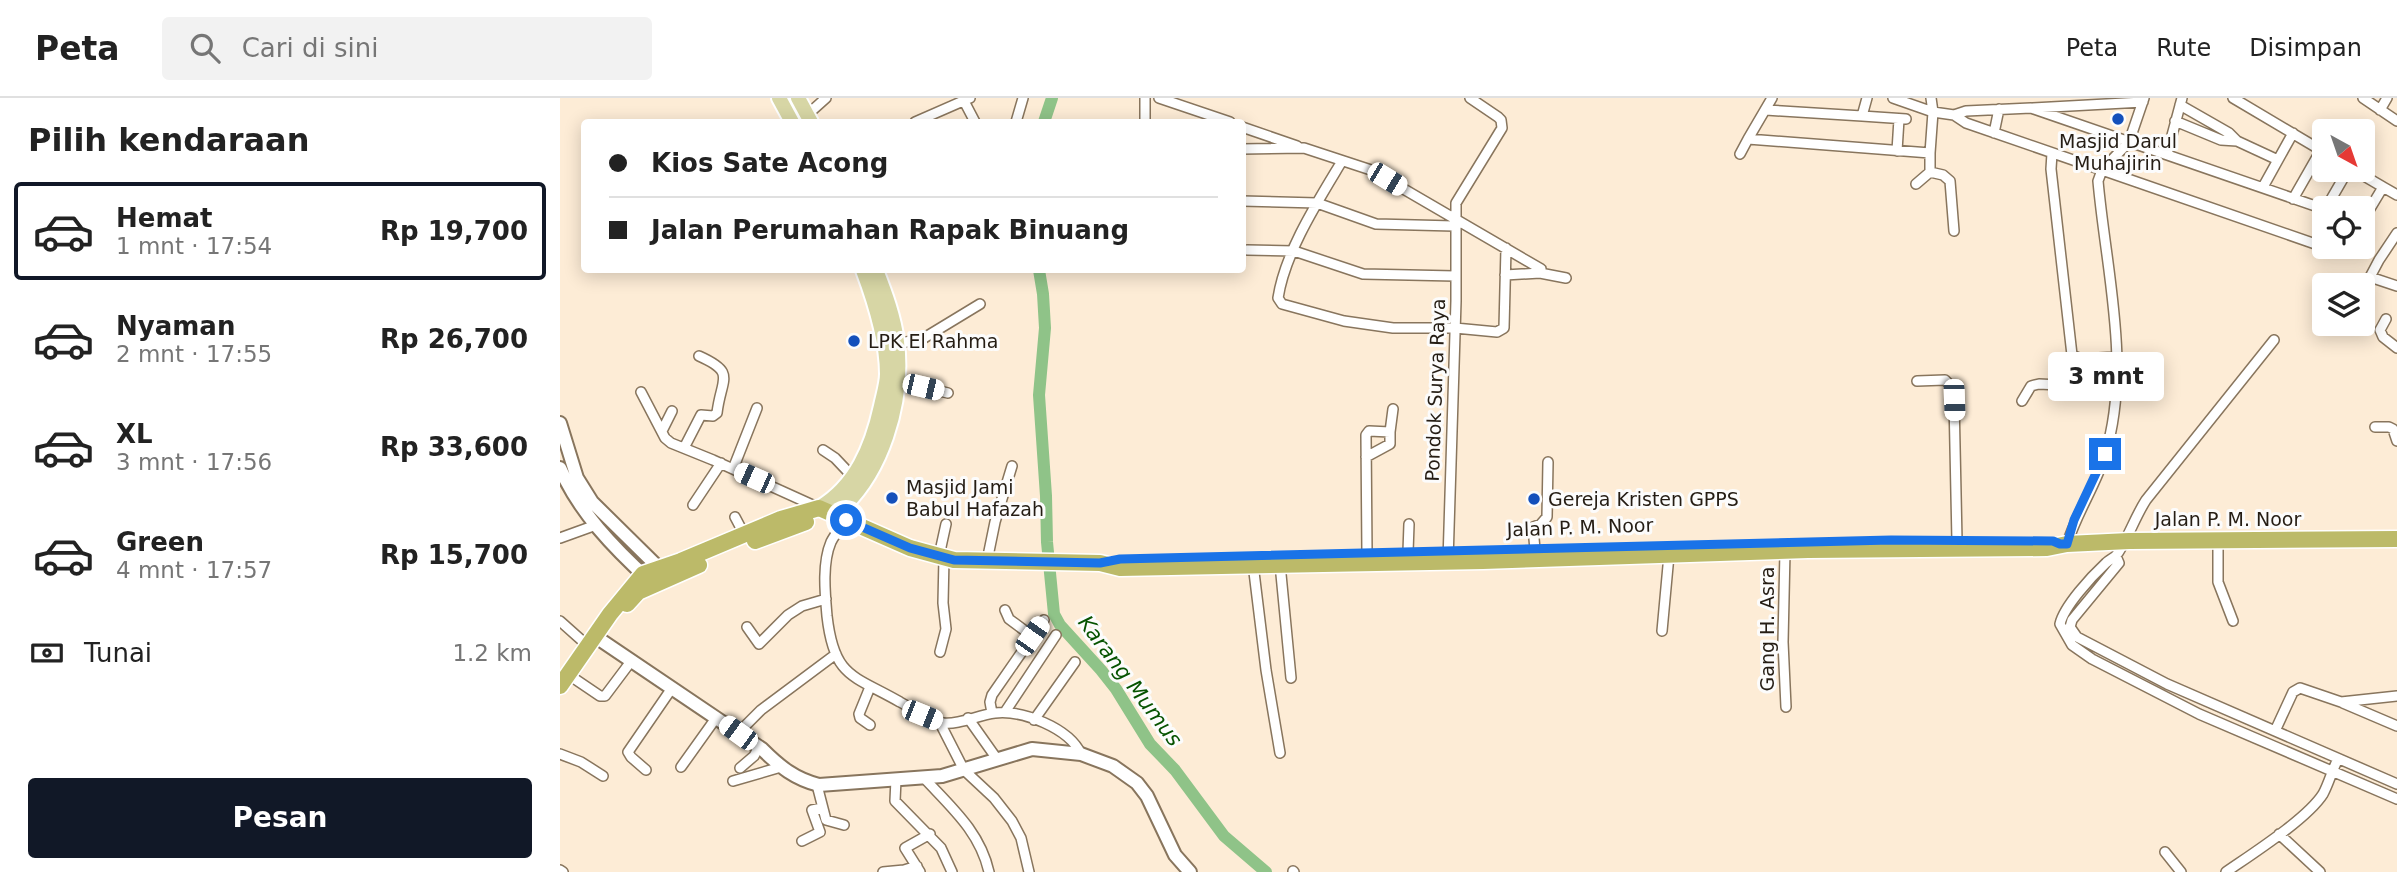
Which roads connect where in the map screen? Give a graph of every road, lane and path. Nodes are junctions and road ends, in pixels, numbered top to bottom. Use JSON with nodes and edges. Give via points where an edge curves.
{"nodes":[{"id":1,"x":779,"y":98,"type":"edge"},
{"id":2,"x":797,"y":98,"type":"edge"},
{"id":3,"x":825,"y":98,"type":"edge"},
{"id":4,"x":1023,"y":98,"type":"edge"},
{"id":5,"x":1144,"y":98,"type":"edge"},
{"id":6,"x":1159,"y":98,"type":"edge"},
{"id":7,"x":1470,"y":98,"type":"edge"},
{"id":8,"x":1772,"y":98,"type":"edge"},
{"id":9,"x":1893,"y":98,"type":"edge"},
{"id":10,"x":1931,"y":98,"type":"edge"},
{"id":11,"x":2233,"y":98,"type":"edge"},
{"id":12,"x":2363,"y":98,"type":"edge"},
{"id":13,"x":2387,"y":98,"type":"edge"},
{"id":14,"x":967,"y":99,"type":"edge"},
{"id":15,"x":2143,"y":100,"type":"edge"},
{"id":16,"x":2181,"y":101,"type":"edge"},
{"id":17,"x":1866,"y":102,"type":"edge"},
{"id":18,"x":2031,"y":108,"type":"junction"},
{"id":19,"x":1999,"y":109,"type":"junction"},
{"id":20,"x":1766,"y":110,"type":"junction"},
{"id":21,"x":2380,"y":110,"type":"junction"},
{"id":22,"x":1954,"y":115,"type":"junction"},
{"id":23,"x":1862,"y":116,"type":"junction"},
{"id":24,"x":809,"y":118,"type":"edge"},
{"id":25,"x":790,"y":119,"type":"edge"},
{"id":26,"x":922,"y":119,"type":"edge"},
{"id":27,"x":974,"y":119,"type":"edge"},
{"id":28,"x":1017,"y":119,"type":"edge"},
{"id":29,"x":1145,"y":119,"type":"edge"},
{"id":30,"x":1221,"y":119,"type":"edge"},
{"id":31,"x":1932,"y":119,"type":"junction"},
{"id":32,"x":2175,"y":121,"type":"junction"},
{"id":33,"x":2397,"y":121,"type":"edge"},
{"id":34,"x":1246,"y":128,"type":"edge"},
{"id":35,"x":1994,"y":133,"type":"junction"},
{"id":36,"x":2293,"y":133,"type":"junction"},
{"id":37,"x":1748,"y":139,"type":"junction"},
{"id":38,"x":2237,"y":141,"type":"junction"},
{"id":39,"x":2129,"y":142,"type":"junction"},
{"id":40,"x":2312,"y":144,"type":"edge"},
{"id":41,"x":1304,"y":148,"type":"junction"},
{"id":42,"x":1246,"y":149,"type":"edge"},
{"id":43,"x":1897,"y":151,"type":"junction"},
{"id":44,"x":1930,"y":153,"type":"junction"},
{"id":45,"x":1740,"y":154,"type":"dead end"},
{"id":46,"x":2167,"y":154,"type":"junction"},
{"id":47,"x":2278,"y":160,"type":"junction"},
{"id":48,"x":1342,"y":161,"type":"junction"},
{"id":49,"x":2051,"y":161,"type":"junction"},
{"id":50,"x":2312,"y":169,"type":"edge"},
{"id":51,"x":1930,"y":172,"type":"junction"},
{"id":52,"x":2100,"y":176,"type":"junction"},
{"id":53,"x":2374,"y":182,"type":"edge"},
{"id":54,"x":1916,"y":184,"type":"dead end"},
{"id":55,"x":2263,"y":187,"type":"junction"},
{"id":56,"x":2383,"y":187,"type":"junction"},
{"id":57,"x":2397,"y":195,"type":"edge"},
{"id":58,"x":2293,"y":199,"type":"junction"},
{"id":59,"x":2375,"y":200,"type":"edge"},
{"id":60,"x":1246,"y":201,"type":"edge"},
{"id":61,"x":1317,"y":203,"type":"junction"},
{"id":62,"x":2312,"y":205,"type":"edge"},
{"id":63,"x":1454,"y":223,"type":"junction"},
{"id":64,"x":1954,"y":231,"type":"dead end"},
{"id":65,"x":2397,"y":233,"type":"edge"},
{"id":66,"x":2312,"y":243,"type":"edge"},
{"id":67,"x":1506,"y":248,"type":"junction"},
{"id":68,"x":1247,"y":250,"type":"dead end"},
{"id":69,"x":1294,"y":251,"type":"junction"},
{"id":70,"x":864,"y":273,"type":"edge"},
{"id":71,"x":877,"y":273,"type":"edge"},
{"id":72,"x":1540,"y":273,"type":"junction"},
{"id":73,"x":1505,"y":275,"type":"junction"},
{"id":74,"x":1455,"y":276,"type":"junction"},
{"id":75,"x":1566,"y":278,"type":"dead end"},
{"id":76,"x":2397,"y":286,"type":"edge"},
{"id":77,"x":980,"y":304,"type":"dead end"},
{"id":78,"x":2386,"y":319,"type":"dead end"},
{"id":79,"x":1455,"y":328,"type":"junction"},
{"id":80,"x":2274,"y":340,"type":"dead end"},
{"id":81,"x":897,"y":344,"type":"junction"},
{"id":82,"x":2397,"y":348,"type":"edge"},
{"id":83,"x":699,"y":356,"type":"dead end"},
{"id":84,"x":2116,"y":357,"type":"junction"},
{"id":85,"x":897,"y":381,"type":"junction"},
{"id":86,"x":1917,"y":381,"type":"dead end"},
{"id":87,"x":2118,"y":388,"type":"junction"},
{"id":88,"x":640,"y":392,"type":"dead end"},
{"id":89,"x":948,"y":393,"type":"dead end"},
{"id":90,"x":2022,"y":401,"type":"dead end"},
{"id":91,"x":757,"y":408,"type":"dead end"},
{"id":92,"x":1392,"y":409,"type":"dead end"},
{"id":93,"x":672,"y":411,"type":"dead end"},
{"id":94,"x":560,"y":423,"type":"edge"},
{"id":95,"x":2375,"y":427,"type":"dead end"},
{"id":96,"x":662,"y":431,"type":"junction"},
{"id":97,"x":1390,"y":432,"type":"junction"},
{"id":98,"x":2397,"y":441,"type":"edge"},
{"id":99,"x":684,"y":448,"type":"junction"},
{"id":100,"x":823,"y":450,"type":"dead end"},
{"id":101,"x":1366,"y":457,"type":"junction"},
{"id":102,"x":1548,"y":462,"type":"dead end"},
{"id":103,"x":721,"y":463,"type":"junction"},
{"id":104,"x":564,"y":464,"type":"edge"},
{"id":105,"x":1012,"y":466,"type":"dead end"},
{"id":106,"x":733,"y":469,"type":"junction"},
{"id":107,"x":853,"y":477,"type":"junction"},
{"id":108,"x":693,"y":505,"type":"dead end"},
{"id":109,"x":818,"y":508,"type":"junction"},
{"id":110,"x":734,"y":517,"type":"dead end"},
{"id":111,"x":841,"y":517,"type":"junction"},
{"id":112,"x":946,"y":523,"type":"dead end"},
{"id":113,"x":1409,"y":524,"type":"dead end"},
{"id":114,"x":596,"y":525,"type":"junction"},
{"id":115,"x":744,"y":534,"type":"junction"},
{"id":116,"x":560,"y":538,"type":"edge"},
{"id":117,"x":2397,"y":539,"type":"edge"},
{"id":118,"x":2218,"y":540,"type":"junction"},
{"id":119,"x":1957,"y":541,"type":"junction"},
{"id":120,"x":2124,"y":541,"type":"junction"},
{"id":121,"x":1939,"y":544,"type":"junction"},
{"id":122,"x":2063,"y":544,"type":"junction"},
{"id":123,"x":627,"y":548,"type":"junction"},
{"id":124,"x":1535,"y":550,"type":"junction"},
{"id":125,"x":1785,"y":551,"type":"junction"},
{"id":126,"x":1408,"y":552,"type":"junction"},
{"id":127,"x":1667,"y":552,"type":"junction"},
{"id":128,"x":1367,"y":553,"type":"junction"},
{"id":129,"x":1448,"y":556,"type":"junction"},
{"id":130,"x":942,"y":557,"type":"junction"},
{"id":131,"x":987,"y":561,"type":"junction"},
{"id":132,"x":1282,"y":561,"type":"junction"},
{"id":133,"x":1100,"y":563,"type":"junction"},
{"id":134,"x":1253,"y":564,"type":"junction"},
{"id":135,"x":656,"y":576,"type":"junction"},
{"id":136,"x":825,"y":599,"type":"junction"},
{"id":137,"x":1005,"y":610,"type":"dead end"},
{"id":138,"x":1044,"y":620,"type":"dead end"},
{"id":139,"x":560,"y":621,"type":"edge"},
{"id":140,"x":2233,"y":621,"type":"dead end"},
{"id":141,"x":747,"y":627,"type":"dead end"},
{"id":142,"x":2066,"y":629,"type":"junction"},
{"id":143,"x":1662,"y":631,"type":"dead end"},
{"id":144,"x":1056,"y":635,"type":"dead end"},
{"id":145,"x":1032,"y":636,"type":"junction"},
{"id":146,"x":595,"y":643,"type":"junction"},
{"id":147,"x":940,"y":652,"type":"dead end"},
{"id":148,"x":835,"y":654,"type":"junction"},
{"id":149,"x":632,"y":660,"type":"junction"},
{"id":150,"x":1075,"y":662,"type":"dead end"},
{"id":151,"x":1292,"y":678,"type":"dead end"},
{"id":152,"x":568,"y":680,"type":"edge"},
{"id":153,"x":870,"y":687,"type":"junction"},
{"id":154,"x":672,"y":688,"type":"junction"},
{"id":155,"x":2397,"y":696,"type":"edge"},
{"id":156,"x":560,"y":701,"type":"edge"},
{"id":157,"x":2341,"y":702,"type":"junction"},
{"id":158,"x":1786,"y":707,"type":"dead end"},
{"id":159,"x":1005,"y":712,"type":"junction"},
{"id":160,"x":992,"y":713,"type":"junction"},
{"id":161,"x":716,"y":718,"type":"junction"},
{"id":162,"x":968,"y":718,"type":"junction"},
{"id":163,"x":1034,"y":720,"type":"junction"},
{"id":164,"x":940,"y":723,"type":"junction"},
{"id":165,"x":870,"y":725,"type":"dead end"},
{"id":166,"x":2397,"y":726,"type":"edge"},
{"id":167,"x":2275,"y":731,"type":"junction"},
{"id":168,"x":738,"y":733,"type":"junction"},
{"id":169,"x":1079,"y":745,"type":"junction"},
{"id":170,"x":759,"y":747,"type":"junction"},
{"id":171,"x":1280,"y":753,"type":"dead end"},
{"id":172,"x":560,"y":754,"type":"edge"},
{"id":173,"x":997,"y":759,"type":"junction"},
{"id":174,"x":2338,"y":759,"type":"junction"},
{"id":175,"x":681,"y":766,"type":"dead end"},
{"id":176,"x":781,"y":767,"type":"junction"},
{"id":177,"x":740,"y":768,"type":"dead end"},
{"id":178,"x":646,"y":770,"type":"dead end"},
{"id":179,"x":964,"y":770,"type":"junction"},
{"id":180,"x":2331,"y":772,"type":"junction"},
{"id":181,"x":603,"y":776,"type":"dead end"},
{"id":182,"x":896,"y":779,"type":"junction"},
{"id":183,"x":925,"y":779,"type":"junction"},
{"id":184,"x":733,"y":781,"type":"dead end"},
{"id":185,"x":2397,"y":784,"type":"edge"},
{"id":186,"x":817,"y":785,"type":"junction"},
{"id":187,"x":2397,"y":799,"type":"edge"},
{"id":188,"x":822,"y":808,"type":"junction"},
{"id":189,"x":844,"y":825,"type":"dead end"},
{"id":190,"x":930,"y":834,"type":"junction"},
{"id":191,"x":2278,"y":834,"type":"junction"},
{"id":192,"x":802,"y":841,"type":"dead end"},
{"id":193,"x":2165,"y":852,"type":"dead end"},
{"id":194,"x":919,"y":869,"type":"edge"},
{"id":195,"x":883,"y":872,"type":"edge"},
{"id":196,"x":952,"y":872,"type":"edge"},
{"id":197,"x":989,"y":872,"type":"edge"},
{"id":198,"x":1029,"y":872,"type":"edge"},
{"id":199,"x":1190,"y":872,"type":"edge"},
{"id":200,"x":2181,"y":872,"type":"edge"},
{"id":201,"x":2226,"y":872,"type":"edge"},
{"id":202,"x":2320,"y":872,"type":"edge"}],
"edges":[{"from":1,"to":25,"type":"main road"},
{"from":2,"to":24,"type":"main road"},
{"from":3,"to":24,"type":"street"},
{"from":4,"to":28,"type":"street"},
{"from":5,"to":29,"type":"street"},
{"from":6,"to":30,"type":"street"},
{"from":7,"to":63,"type":"street","name":"Pondok Surya Raya","via":[[1498,117],[1502,128],[1459,195]]},
{"from":8,"to":20,"type":"street"},
{"from":9,"to":31,"type":"street"},
{"from":10,"to":31,"type":"street"},
{"from":11,"to":36,"type":"street"},
{"from":12,"to":21,"type":"street"},
{"from":13,"to":21,"type":"street"},
{"from":14,"to":26,"type":"street"},
{"from":14,"to":27,"type":"street"},
{"from":15,"to":18,"type":"street"},
{"from":15,"to":39,"type":"street"},
{"from":16,"to":32,"type":"street"},
{"from":16,"to":38,"type":"street"},
{"from":17,"to":23,"type":"street"},
{"from":18,"to":19,"type":"street"},
{"from":18,"to":39,"type":"street"},
{"from":19,"to":22,"type":"street"},
{"from":19,"to":35,"type":"street"},
{"from":20,"to":23,"type":"street"},
{"from":20,"to":37,"type":"street"},
{"from":21,"to":33,"type":"street"},
{"from":22,"to":31,"type":"street"},
{"from":22,"to":35,"type":"street"},
{"from":23,"to":43,"type":"street","via":[[1903,119]]},
{"from":31,"to":44,"type":"street"},
{"from":32,"to":38,"type":"street","via":[[2221,140]]},
{"from":32,"to":46,"type":"street"},
{"from":34,"to":41,"type":"street"},
{"from":35,"to":49,"type":"street"},
{"from":36,"to":40,"type":"street"},
{"from":36,"to":47,"type":"street"},
{"from":37,"to":43,"type":"street"},
{"from":37,"to":45,"type":"street"},
{"from":38,"to":47,"type":"street"},
{"from":39,"to":46,"type":"street"},
{"from":39,"to":52,"type":"street"},
{"from":41,"to":42,"type":"street"},
{"from":41,"to":48,"type":"street"},
{"from":43,"to":44,"type":"street"},
{"from":44,"to":51,"type":"street"},
{"from":46,"to":55,"type":"street"},
{"from":47,"to":55,"type":"street"},
{"from":48,"to":61,"type":"street"},
{"from":48,"to":63,"type":"street","via":[[1379,175]]},
{"from":49,"to":52,"type":"street"},
{"from":49,"to":84,"type":"street","via":[[2072,355],[2081,359]]},
{"from":50,"to":58,"type":"street"},
{"from":51,"to":54,"type":"street"},
{"from":51,"to":64,"type":"street","via":[[1950,181]]},
{"from":52,"to":66,"type":"street"},
{"from":52,"to":84,"type":"street"},
{"from":53,"to":56,"type":"street"},
{"from":55,"to":58,"type":"street"},
{"from":56,"to":57,"type":"street"},
{"from":56,"to":59,"type":"street"},
{"from":58,"to":62,"type":"street"},
{"from":60,"to":61,"type":"street"},
{"from":61,"to":63,"type":"street","via":[[1376,224]]},
{"from":61,"to":69,"type":"street"},
{"from":63,"to":67,"type":"street"},
{"from":63,"to":74,"type":"street","name":"Pondok Surya Raya"},
{"from":65,"to":76,"type":"street","via":[[2371,277]]},
{"from":67,"to":72,"type":"street","via":[[1540,268]]},
{"from":67,"to":73,"type":"street"},
{"from":68,"to":69,"type":"street"},
{"from":69,"to":74,"type":"street","via":[[1363,274]]},
{"from":69,"to":79,"type":"street","via":[[1279,291],[1282,304],[1344,321],[1393,328]]},
{"from":70,"to":107,"type":"main road","via":[[883,333],[887,374],[871,442]]},
{"from":71,"to":81,"type":"main road"},
{"from":72,"to":73,"type":"street"},
{"from":72,"to":75,"type":"street"},
{"from":73,"to":79,"type":"street","via":[[1504,328],[1497,332]]},
{"from":74,"to":79,"type":"street","name":"Pondok Surya Raya"},
{"from":77,"to":81,"type":"street","via":[[924,338]]},
{"from":78,"to":82,"type":"street","via":[[2381,334]]},
{"from":79,"to":129,"type":"street","name":"Pondok Surya Raya"},
{"from":80,"to":120,"type":"street","via":[[2146,500]]},
{"from":81,"to":85,"type":"main road"},
{"from":83,"to":99,"type":"street","via":[[718,364],[724,377],[717,413],[701,415]]},
{"from":84,"to":87,"type":"street"},
{"from":85,"to":89,"type":"street"},
{"from":85,"to":111,"type":"main road","via":[[879,454]]},
{"from":86,"to":119,"type":"street","via":[[1945,380],[1953,392]]},
{"from":87,"to":90,"type":"street","via":[[2034,385]]},
{"from":87,"to":122,"type":"street","via":[[2105,454]]},
{"from":88,"to":96,"type":"street"},
{"from":91,"to":106,"type":"street"},
{"from":92,"to":97,"type":"street"},
{"from":93,"to":96,"type":"street"},
{"from":94,"to":104,"type":"street"},
{"from":95,"to":98,"type":"street","via":[[2393,429]]},
{"from":96,"to":99,"type":"street","via":[[671,443]]},
{"from":97,"to":101,"type":"street","via":[[1390,444]]},
{"from":97,"to":101,"type":"street","via":[[1369,430]]},
{"from":99,"to":103,"type":"street"},
{"from":100,"to":107,"type":"street"},
{"from":101,"to":128,"type":"street"},
{"from":102,"to":124,"type":"street","via":[[1547,517],[1533,527]]},
{"from":103,"to":106,"type":"street"},
{"from":103,"to":108,"type":"street"},
{"from":104,"to":114,"type":"street","via":[[577,502]]},
{"from":104,"to":123,"type":"street"},
{"from":105,"to":131,"type":"street"},
{"from":106,"to":109,"type":"street"},
{"from":107,"to":109,"type":"main road","via":[[837,496]]},
{"from":109,"to":111,"type":"highway","name":"Jalan P. M. Noor"},
{"from":109,"to":115,"type":"highway"},
{"from":110,"to":115,"type":"street"},
{"from":111,"to":130,"type":"highway","name":"Jalan P. M. Noor"},
{"from":111,"to":135,"type":"highway","via":[[789,528]]},
{"from":111,"to":136,"type":"street","via":[[830,545]]},
{"from":112,"to":130,"type":"street"},
{"from":113,"to":126,"type":"street"},
{"from":114,"to":116,"type":"street"},
{"from":114,"to":123,"type":"street"},
{"from":115,"to":135,"type":"highway"},
{"from":117,"to":118,"type":"highway","name":"Jalan P. M. Noor"},
{"from":118,"to":120,"type":"highway","name":"Jalan P. M. Noor"},
{"from":118,"to":140,"type":"street","via":[[2218,582]]},
{"from":119,"to":121,"type":"highway","name":"Jalan P. M. Noor"},
{"from":119,"to":122,"type":"highway","name":"Jalan P. M. Noor"},
{"from":120,"to":122,"type":"highway","name":"Jalan P. M. Noor"},
{"from":120,"to":142,"type":"street","via":[[2116,556],[2119,563]]},
{"from":121,"to":122,"type":"highway","name":"Jalan P. M. Noor","via":[[2047,548]]},
{"from":121,"to":125,"type":"highway","name":"Jalan P. M. Noor"},
{"from":121,"to":127,"type":"highway","name":"Jalan P. M. Noor"},
{"from":123,"to":135,"type":"street"},
{"from":124,"to":127,"type":"highway","name":"Jalan P. M. Noor"},
{"from":124,"to":129,"type":"highway","name":"Jalan P. M. Noor"},
{"from":125,"to":127,"type":"highway","name":"Jalan P. M. Noor"},
{"from":125,"to":158,"type":"street","name":"Gang H. Asra"},
{"from":126,"to":128,"type":"highway","name":"Jalan P. M. Noor"},
{"from":126,"to":129,"type":"highway","name":"Jalan P. M. Noor"},
{"from":127,"to":129,"type":"highway","name":"Jalan P. M. Noor"},
{"from":127,"to":143,"type":"street"},
{"from":128,"to":132,"type":"highway","name":"Jalan P. M. Noor"},
{"from":129,"to":132,"type":"highway","name":"Jalan P. M. Noor"},
{"from":130,"to":131,"type":"highway","name":"Jalan P. M. Noor"},
{"from":130,"to":147,"type":"street","via":[[946,629]]},
{"from":131,"to":133,"type":"highway","name":"Jalan P. M. Noor"},
{"from":132,"to":133,"type":"highway","name":"Jalan P. M. Noor","via":[[1120,559]]},
{"from":132,"to":134,"type":"highway","name":"Jalan P. M. Noor"},
{"from":132,"to":151,"type":"street"},
{"from":133,"to":134,"type":"highway","name":"Jalan P. M. Noor","via":[[1120,568]]},
{"from":134,"to":171,"type":"street"},
{"from":135,"to":146,"type":"highway"},
{"from":136,"to":141,"type":"street","via":[[788,615],[759,644]]},
{"from":136,"to":148,"type":"street"},
{"from":137,"to":145,"type":"street","via":[[1009,619]]},
{"from":138,"to":145,"type":"street"},
{"from":139,"to":146,"type":"street"},
{"from":142,"to":167,"type":"street","via":[[2167,684]]},
{"from":142,"to":180,"type":"street","via":[[2072,645],[2092,659],[2199,714]]},
{"from":144,"to":159,"type":"street"},
{"from":145,"to":160,"type":"street","via":[[992,695]]},
{"from":146,"to":149,"type":"street"},
{"from":146,"to":152,"type":"highway"},
{"from":148,"to":153,"type":"street","via":[[846,672]]},
{"from":148,"to":168,"type":"street"},
{"from":149,"to":152,"type":"street","via":[[607,694],[600,696]]},
{"from":149,"to":154,"type":"street"},
{"from":150,"to":163,"type":"street"},
{"from":152,"to":156,"type":"highway"},
{"from":153,"to":164,"type":"street"},
{"from":153,"to":165,"type":"street","via":[[859,714]]},
{"from":154,"to":161,"type":"street"},
{"from":154,"to":178,"type":"street","via":[[628,752]]},
{"from":155,"to":157,"type":"street"},
{"from":157,"to":166,"type":"street"},
{"from":157,"to":167,"type":"street","via":[[2300,688],[2293,692]]},
{"from":159,"to":160,"type":"street"},
{"from":159,"to":163,"type":"street"},
{"from":160,"to":162,"type":"street"},
{"from":161,"to":168,"type":"street"},
{"from":161,"to":175,"type":"street"},
{"from":162,"to":164,"type":"street"},
{"from":162,"to":173,"type":"street"},
{"from":163,"to":169,"type":"street"},
{"from":164,"to":179,"type":"street"},
{"from":167,"to":174,"type":"street"},
{"from":168,"to":170,"type":"street"},
{"from":169,"to":173,"type":"street","via":[[1032,749]]},
{"from":169,"to":199,"type":"street","via":[[1136,783],[1175,855]]},
{"from":170,"to":176,"type":"street"},
{"from":170,"to":177,"type":"street"},
{"from":172,"to":181,"type":"street"},
{"from":173,"to":179,"type":"street"},
{"from":174,"to":180,"type":"street"},
{"from":174,"to":185,"type":"street"},
{"from":176,"to":184,"type":"street"},
{"from":176,"to":186,"type":"street"},
{"from":179,"to":183,"type":"street"},
{"from":179,"to":198,"type":"street","via":[[1012,821]]},
{"from":180,"to":187,"type":"street"},
{"from":180,"to":191,"type":"street","via":[[2314,806]]},
{"from":182,"to":183,"type":"street"},
{"from":182,"to":186,"type":"street"},
{"from":182,"to":190,"type":"street","via":[[895,801]]},
{"from":183,"to":197,"type":"street","via":[[975,835]]},
{"from":186,"to":188,"type":"street"},
{"from":188,"to":189,"type":"street","via":[[828,822]]},
{"from":188,"to":192,"type":"street","via":[[812,810],[820,832]]},
{"from":190,"to":194,"type":"street","via":[[905,848]]},
{"from":190,"to":196,"type":"street"},
{"from":191,"to":201,"type":"street"},
{"from":191,"to":202,"type":"street"},
{"from":193,"to":200,"type":"street"},
{"from":194,"to":195,"type":"street"}]}
